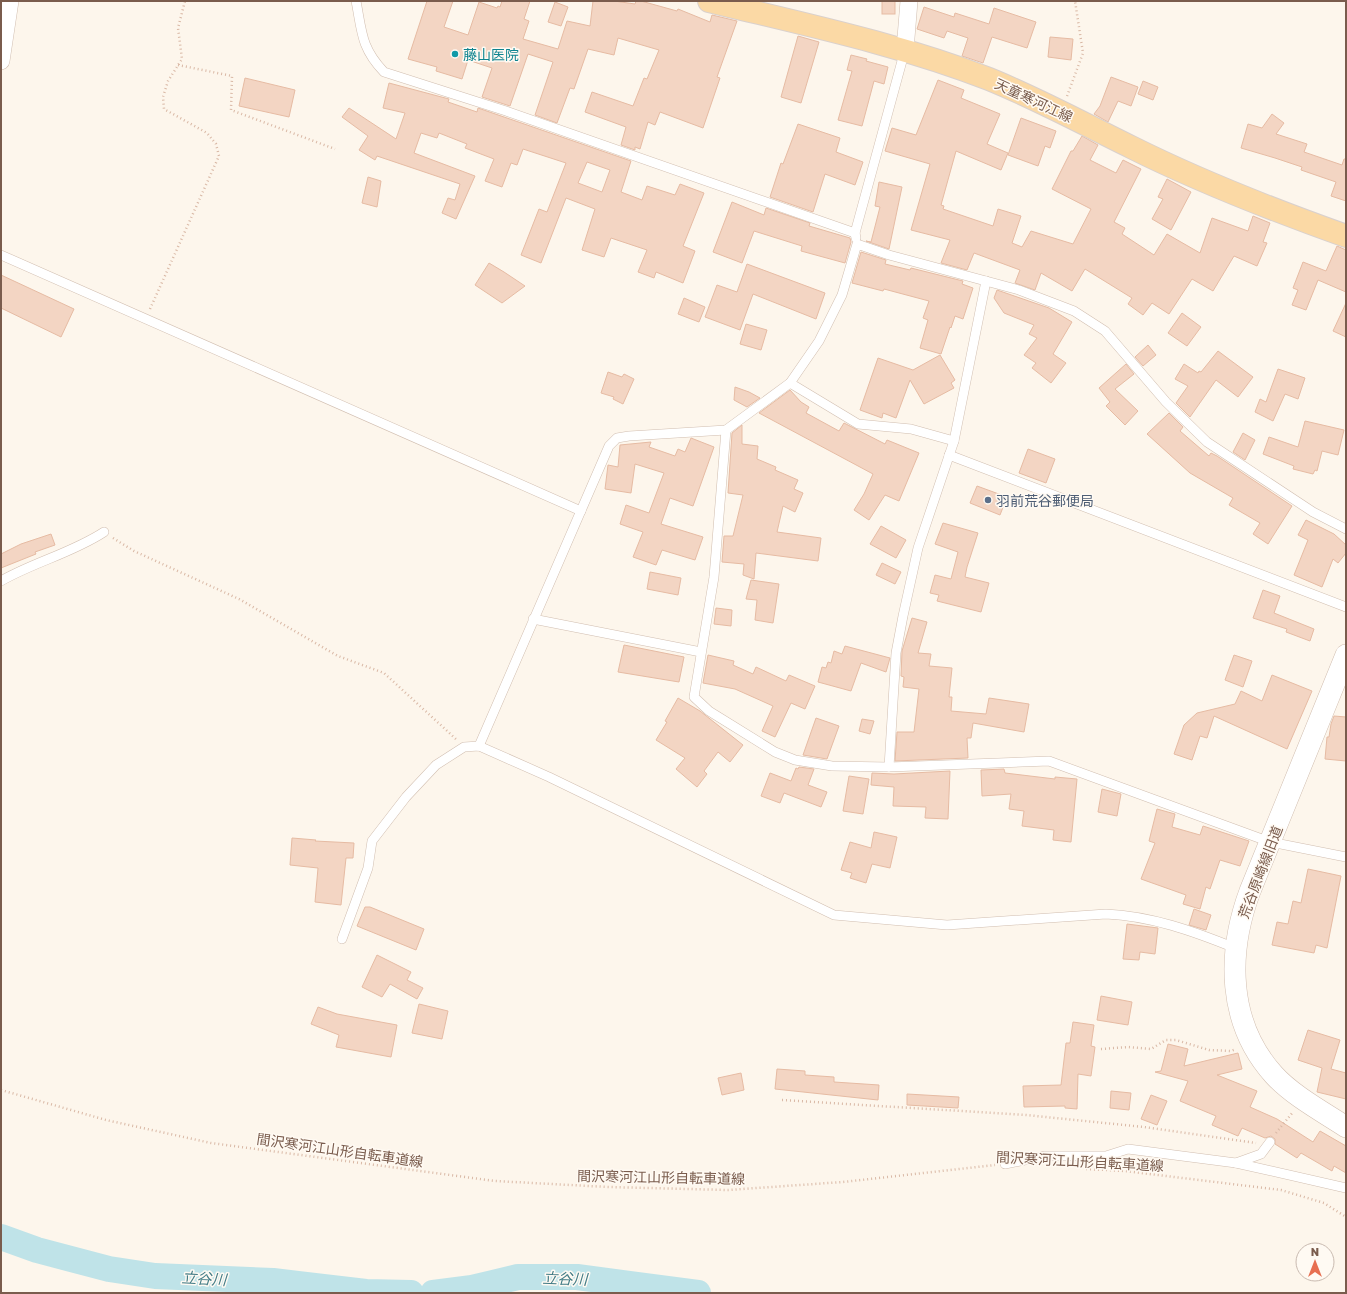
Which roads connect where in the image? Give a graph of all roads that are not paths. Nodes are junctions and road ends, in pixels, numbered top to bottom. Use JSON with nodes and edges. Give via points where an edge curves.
{"nodes":[{"id":1,"x":10,"y":1,"type":"edge"},
{"id":2,"x":356,"y":1,"type":"edge"},
{"id":3,"x":709,"y":1,"type":"edge"},
{"id":4,"x":910,"y":1,"type":"edge"},
{"id":5,"x":905,"y":50,"type":"junction"},
{"id":6,"x":1,"y":61,"type":"edge"},
{"id":7,"x":855,"y":232,"type":"junction"},
{"id":8,"x":1346,"y":236,"type":"edge"},
{"id":9,"x":857,"y":244,"type":"junction"},
{"id":10,"x":1,"y":255,"type":"edge"},
{"id":11,"x":986,"y":281,"type":"junction"},
{"id":12,"x":790,"y":383,"type":"junction"},
{"id":13,"x":726,"y":430,"type":"junction"},
{"id":14,"x":954,"y":441,"type":"junction"},
{"id":15,"x":949,"y":454,"type":"junction"},
{"id":16,"x":581,"y":511,"type":"junction"},
{"id":17,"x":1346,"y":529,"type":"edge"},
{"id":18,"x":104,"y":532,"type":"road end"},
{"id":19,"x":1,"y":581,"type":"edge"},
{"id":20,"x":1346,"y":608,"type":"edge"},
{"id":21,"x":534,"y":619,"type":"junction"},
{"id":22,"x":701,"y":652,"type":"junction"},
{"id":23,"x":1346,"y":655,"type":"edge"},
{"id":24,"x":479,"y":746,"type":"junction"},
{"id":25,"x":889,"y":767,"type":"junction"},
{"id":26,"x":1270,"y":842,"type":"junction"},
{"id":27,"x":1346,"y":857,"type":"edge"},
{"id":28,"x":342,"y":939,"type":"dead end"},
{"id":29,"x":1235,"y":948,"type":"junction"},
{"id":30,"x":1346,"y":1127,"type":"edge"},
{"id":31,"x":1270,"y":1142,"type":"road end"},
{"id":32,"x":1236,"y":1163,"type":"junction"},
{"id":33,"x":1005,"y":1164,"type":"road end"},
{"id":34,"x":1346,"y":1188,"type":"edge"}],
"edges":[{"from":1,"to":6,"type":"street"},
{"from":2,"to":7,"type":"lane","via":[[364,46],[373,61],[384,72],[536,121]]},
{"from":3,"to":5,"type":"main road","name":"天童寒河江線"},
{"from":4,"to":5,"type":"street"},
{"from":5,"to":7,"type":"lane"},
{"from":5,"to":8,"type":"main road","name":"天童寒河江線","via":[[990,80],[1257,204]]},
{"from":7,"to":9,"type":"lane"},
{"from":9,"to":11,"type":"lane"},
{"from":9,"to":12,"type":"lane","via":[[842,295],[819,341]]},
{"from":10,"to":16,"type":"lane"},
{"from":11,"to":14,"type":"lane"},
{"from":11,"to":17,"type":"lane","via":[[1034,295],[1074,311],[1105,331],[1166,402],[1207,442],[1313,512]]},
{"from":12,"to":13,"type":"lane"},
{"from":12,"to":14,"type":"lane","via":[[858,424],[911,429]]},
{"from":13,"to":16,"type":"lane","via":[[618,438],[610,446]]},
{"from":13,"to":22,"type":"lane","via":[[714,577]]},
{"from":14,"to":15,"type":"lane"},
{"from":15,"to":20,"type":"lane"},
{"from":15,"to":25,"type":"lane","via":[[918,548],[903,616],[896,653]]},
{"from":16,"to":21,"type":"lane"},
{"from":18,"to":19,"type":"lane","via":[[90,541],[18,571]]},
{"from":21,"to":22,"type":"lane"},
{"from":21,"to":24,"type":"lane"},
{"from":22,"to":25,"type":"lane","via":[[694,697],[709,711],[775,752],[795,760],[832,766]]},
{"from":23,"to":26,"type":"street","name":"荒谷原崎線旧道"},
{"from":24,"to":28,"type":"lane","via":[[464,747],[436,765],[406,797],[372,841],[368,868]]},
{"from":24,"to":29,"type":"lane","via":[[549,777],[834,915],[947,925],[1106,914],[1128,915],[1184,928]]},
{"from":25,"to":26,"type":"lane","via":[[1049,761]]},
{"from":26,"to":27,"type":"lane"},
{"from":26,"to":29,"type":"street","name":"荒谷原崎線旧道","via":[[1242,913]]},
{"from":29,"to":30,"type":"street","name":"荒谷原崎線旧道","via":[[1240,1011],[1262,1060],[1275,1076]]},
{"from":31,"to":32,"type":"lane","via":[[1261,1154]]},
{"from":32,"to":33,"type":"lane","via":[[1128,1149],[1106,1156],[1045,1156]]},
{"from":32,"to":34,"type":"lane"}]}
